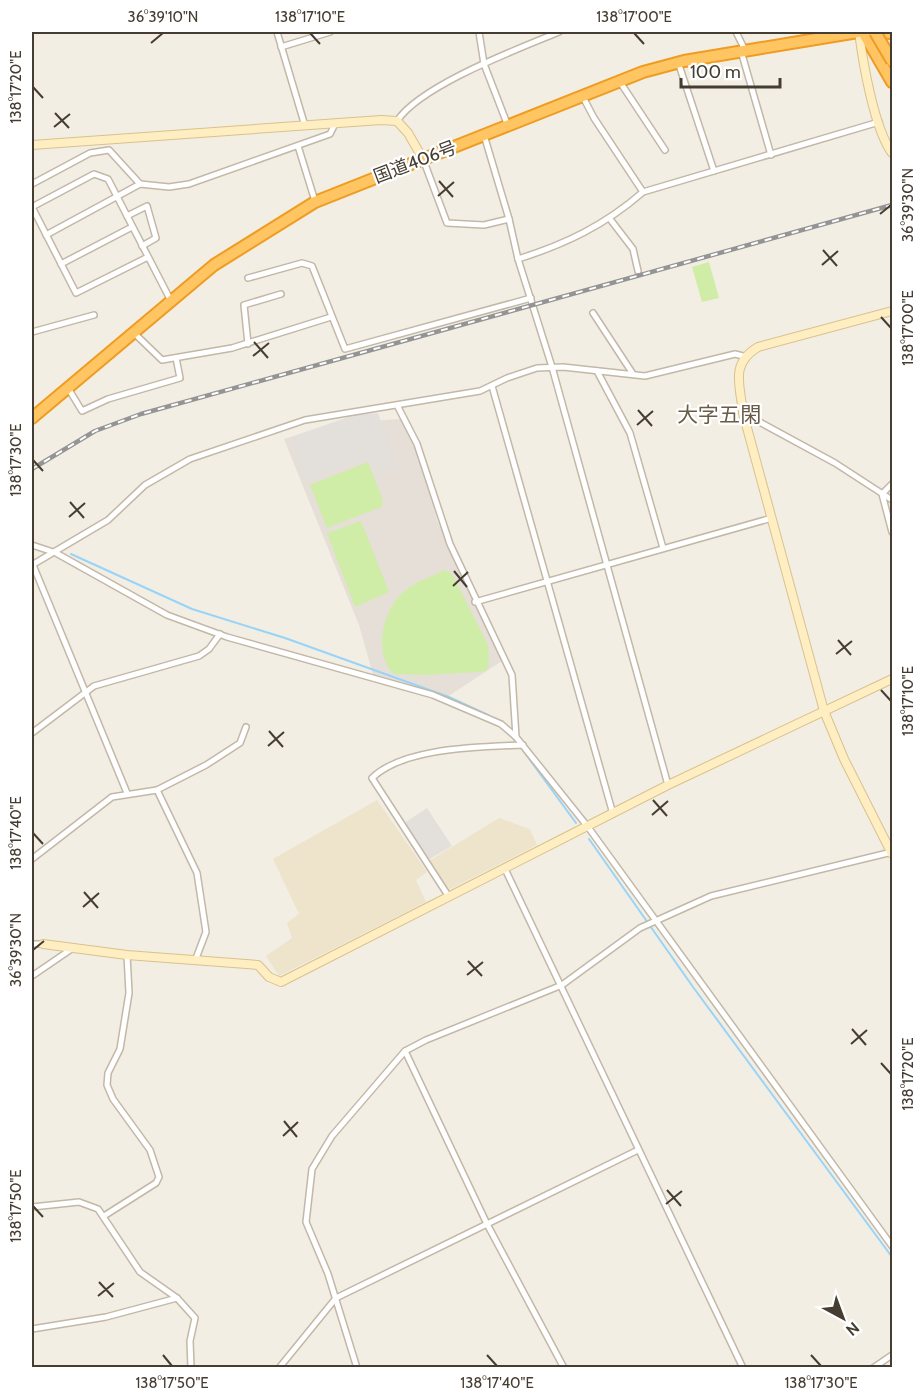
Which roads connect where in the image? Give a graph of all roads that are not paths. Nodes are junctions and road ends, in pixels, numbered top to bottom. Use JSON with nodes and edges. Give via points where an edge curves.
{"nodes":[{"id":1,"x":277,"y":32,"type":"edge"},
{"id":2,"x":330,"y":32,"type":"edge"},
{"id":3,"x":479,"y":32,"type":"edge"},
{"id":4,"x":559,"y":32,"type":"edge"},
{"id":5,"x":736,"y":32,"type":"edge"},
{"id":6,"x":861,"y":32,"type":"edge"},
{"id":7,"x":875,"y":32,"type":"edge"},
{"id":8,"x":892,"y":33,"type":"edge"},
{"id":9,"x":820,"y":34,"type":"edge"},
{"id":10,"x":281,"y":47,"type":"junction"},
{"id":11,"x":743,"y":50,"type":"junction"},
{"id":12,"x":892,"y":61,"type":"edge"},
{"id":13,"x":678,"y":62,"type":"junction"},
{"id":14,"x":484,"y":63,"type":"junction"},
{"id":15,"x":620,"y":82,"type":"junction"},
{"id":16,"x":892,"y":82,"type":"edge"},
{"id":17,"x":583,"y":97,"type":"junction"},
{"id":18,"x":397,"y":121,"type":"junction"},
{"id":19,"x":879,"y":122,"type":"junction"},
{"id":20,"x":335,"y":123,"type":"junction"},
{"id":21,"x":305,"y":126,"type":"junction"},
{"id":22,"x":508,"y":126,"type":"junction"},
{"id":23,"x":484,"y":135,"type":"junction"},
{"id":24,"x":32,"y":145,"type":"edge"},
{"id":25,"x":298,"y":146,"type":"junction"},
{"id":26,"x":665,"y":150,"type":"dead end"},
{"id":27,"x":892,"y":153,"type":"edge"},
{"id":28,"x":771,"y":155,"type":"junction"},
{"id":29,"x":423,"y":159,"type":"junction"},
{"id":30,"x":714,"y":171,"type":"junction"},
{"id":31,"x":32,"y":184,"type":"edge"},
{"id":32,"x":140,"y":184,"type":"junction"},
{"id":33,"x":643,"y":192,"type":"junction"},
{"id":34,"x":118,"y":198,"type":"junction"},
{"id":35,"x":315,"y":202,"type":"junction"},
{"id":36,"x":127,"y":216,"type":"junction"},
{"id":37,"x":509,"y":219,"type":"junction"},
{"id":38,"x":610,"y":219,"type":"junction"},
{"id":39,"x":132,"y":227,"type":"junction"},
{"id":40,"x":46,"y":235,"type":"junction"},
{"id":41,"x":142,"y":246,"type":"junction"},
{"id":42,"x":148,"y":257,"type":"junction"},
{"id":43,"x":518,"y":259,"type":"junction"},
{"id":44,"x":61,"y":264,"type":"junction"},
{"id":45,"x":638,"y":271,"type":"dead end"},
{"id":46,"x":248,"y":278,"type":"dead end"},
{"id":47,"x":281,"y":294,"type":"dead end"},
{"id":48,"x":531,"y":298,"type":"junction"},
{"id":49,"x":171,"y":301,"type":"junction"},
{"id":50,"x":892,"y":310,"type":"edge"},
{"id":51,"x":593,"y":313,"type":"dead end"},
{"id":52,"x":94,"y":315,"type":"dead end"},
{"id":53,"x":331,"y":317,"type":"junction"},
{"id":54,"x":32,"y":332,"type":"edge"},
{"id":55,"x":134,"y":333,"type":"junction"},
{"id":56,"x":248,"y":344,"type":"junction"},
{"id":57,"x":743,"y":356,"type":"junction"},
{"id":58,"x":176,"y":358,"type":"junction"},
{"id":59,"x":552,"y":367,"type":"junction"},
{"id":60,"x":597,"y":370,"type":"junction"},
{"id":61,"x":633,"y":374,"type":"junction"},
{"id":62,"x":492,"y":386,"type":"junction"},
{"id":63,"x":68,"y":387,"type":"junction"},
{"id":64,"x":398,"y":407,"type":"junction"},
{"id":65,"x":743,"y":413,"type":"junction"},
{"id":66,"x":32,"y":418,"type":"edge"},
{"id":67,"x":892,"y":484,"type":"edge"},
{"id":68,"x":882,"y":494,"type":"junction"},
{"id":69,"x":892,"y":500,"type":"edge"},
{"id":70,"x":772,"y":518,"type":"junction"},
{"id":71,"x":892,"y":532,"type":"edge"},
{"id":72,"x":32,"y":545,"type":"edge"},
{"id":73,"x":663,"y":548,"type":"junction"},
{"id":74,"x":56,"y":553,"type":"junction"},
{"id":75,"x":605,"y":564,"type":"junction"},
{"id":76,"x":32,"y":565,"type":"edge"},
{"id":77,"x":547,"y":580,"type":"junction"},
{"id":78,"x":475,"y":602,"type":"junction"},
{"id":79,"x":219,"y":634,"type":"junction"},
{"id":80,"x":892,"y":680,"type":"edge"},
{"id":81,"x":85,"y":691,"type":"junction"},
{"id":82,"x":824,"y":711,"type":"junction"},
{"id":83,"x":246,"y":727,"type":"dead end"},
{"id":84,"x":32,"y":733,"type":"edge"},
{"id":85,"x":516,"y":737,"type":"junction"},
{"id":86,"x":523,"y":745,"type":"junction"},
{"id":87,"x":668,"y":785,"type":"junction"},
{"id":88,"x":157,"y":790,"type":"junction"},
{"id":89,"x":127,"y":793,"type":"junction"},
{"id":90,"x":613,"y":814,"type":"junction"},
{"id":91,"x":588,"y":827,"type":"junction"},
{"id":92,"x":892,"y":853,"type":"edge"},
{"id":93,"x":32,"y":860,"type":"edge"},
{"id":94,"x":505,"y":869,"type":"junction"},
{"id":95,"x":449,"y":897,"type":"junction"},
{"id":96,"x":654,"y":921,"type":"junction"},
{"id":97,"x":32,"y":944,"type":"edge"},
{"id":98,"x":43,"y":944,"type":"joint"},
{"id":99,"x":70,"y":950,"type":"junction"},
{"id":100,"x":127,"y":955,"type":"junction"},
{"id":101,"x":195,"y":961,"type":"junction"},
{"id":102,"x":33,"y":972,"type":"edge"},
{"id":103,"x":562,"y":985,"type":"junction"},
{"id":104,"x":405,"y":1052,"type":"junction"},
{"id":105,"x":638,"y":1150,"type":"junction"},
{"id":106,"x":32,"y":1207,"type":"edge"},
{"id":107,"x":104,"y":1216,"type":"junction"},
{"id":108,"x":487,"y":1224,"type":"junction"},
{"id":109,"x":892,"y":1246,"type":"edge"},
{"id":110,"x":177,"y":1298,"type":"junction"},
{"id":111,"x":336,"y":1298,"type":"junction"},
{"id":112,"x":32,"y":1329,"type":"edge"},
{"id":113,"x":892,"y":1355,"type":"edge"},
{"id":114,"x":191,"y":1368,"type":"edge"},
{"id":115,"x":279,"y":1368,"type":"edge"},
{"id":116,"x":357,"y":1368,"type":"edge"},
{"id":117,"x":564,"y":1368,"type":"edge"},
{"id":118,"x":743,"y":1368,"type":"edge"},
{"id":119,"x":873,"y":1368,"type":"edge"}],
"edges":[{"from":1,"to":10,"type":"street"},
{"from":2,"to":10,"type":"street"},
{"from":3,"to":14,"type":"street"},
{"from":4,"to":14,"type":"street"},
{"from":5,"to":11,"type":"street"},
{"from":6,"to":8,"type":"highway","name":"国道406号"},
{"from":6,"to":9,"type":"highway","name":"国道406号"},
{"from":6,"to":16,"type":"highway"},
{"from":6,"to":19,"type":"street","via":[[863,61]]},
{"from":7,"to":12,"type":"highway","bridge":true},
{"from":9,"to":11,"type":"highway","name":"国道406号"},
{"from":10,"to":21,"type":"street"},
{"from":11,"to":13,"type":"highway","name":"国道406号"},
{"from":11,"to":28,"type":"street"},
{"from":13,"to":15,"type":"highway","name":"国道406号"},
{"from":13,"to":30,"type":"street"},
{"from":14,"to":18,"type":"street","via":[[405,109]]},
{"from":14,"to":22,"type":"street"},
{"from":15,"to":17,"type":"highway","name":"国道406号"},
{"from":15,"to":26,"type":"street"},
{"from":17,"to":22,"type":"highway","name":"国道406号"},
{"from":17,"to":33,"type":"street"},
{"from":18,"to":20,"type":"street"},
{"from":18,"to":29,"type":"street"},
{"from":19,"to":27,"type":"street"},
{"from":19,"to":28,"type":"street"},
{"from":20,"to":21,"type":"street"},
{"from":20,"to":25,"type":"street","via":[[330,134]]},
{"from":21,"to":24,"type":"street"},
{"from":22,"to":23,"type":"highway","name":"国道406号"},
{"from":23,"to":29,"type":"highway","name":"国道406号"},
{"from":23,"to":37,"type":"street"},
{"from":25,"to":32,"type":"street","via":[[189,184]]},
{"from":25,"to":35,"type":"street"},
{"from":28,"to":30,"type":"street"},
{"from":29,"to":35,"type":"highway","name":"国道406号"},
{"from":29,"to":37,"type":"street","via":[[447,223],[484,225]]},
{"from":30,"to":33,"type":"street"},
{"from":31,"to":32,"type":"street","via":[[90,153],[109,150]]},
{"from":32,"to":34,"type":"street"},
{"from":33,"to":38,"type":"street"},
{"from":34,"to":36,"type":"street"},
{"from":34,"to":40,"type":"street"},
{"from":34,"to":40,"type":"street","via":[[108,178],[94,174],[32,207]]},
{"from":35,"to":49,"type":"highway","name":"国道406号","via":[[214,265]]},
{"from":36,"to":39,"type":"street"},
{"from":36,"to":41,"type":"street","via":[[147,206],[156,238]]},
{"from":37,"to":43,"type":"street"},
{"from":38,"to":43,"type":"street","via":[[556,247]]},
{"from":38,"to":45,"type":"street","via":[[633,249]]},
{"from":39,"to":41,"type":"street"},
{"from":39,"to":44,"type":"street"},
{"from":40,"to":44,"type":"street"},
{"from":41,"to":42,"type":"street"},
{"from":42,"to":44,"type":"street","via":[[76,293]]},
{"from":42,"to":49,"type":"street"},
{"from":43,"to":48,"type":"street"},
{"from":46,"to":53,"type":"street","via":[[302,263],[312,266]]},
{"from":47,"to":56,"type":"street","via":[[244,305]]},
{"from":48,"to":53,"type":"street","via":[[345,349]]},
{"from":48,"to":59,"type":"street"},
{"from":49,"to":55,"type":"highway","name":"国道406号"},
{"from":50,"to":57,"type":"street","via":[[758,347]]},
{"from":51,"to":61,"type":"street"},
{"from":52,"to":54,"type":"street"},
{"from":53,"to":56,"type":"street"},
{"from":55,"to":58,"type":"street","via":[[162,360]]},
{"from":55,"to":63,"type":"highway","name":"国道406号"},
{"from":56,"to":58,"type":"street"},
{"from":57,"to":61,"type":"street","via":[[735,354],[659,374]]},
{"from":57,"to":65,"type":"street","via":[[738,371]]},
{"from":58,"to":63,"type":"street","via":[[180,378],[108,399],[82,411]]},
{"from":59,"to":60,"type":"street"},
{"from":59,"to":62,"type":"street","via":[[537,368]]},
{"from":59,"to":75,"type":"street"},
{"from":60,"to":61,"type":"street"},
{"from":60,"to":73,"type":"street","via":[[630,433]]},
{"from":62,"to":64,"type":"street"},
{"from":62,"to":77,"type":"street"},
{"from":63,"to":66,"type":"highway","name":"国道406号"},
{"from":64,"to":74,"type":"street","via":[[347,411],[305,420],[190,459],[145,485],[108,520]]},
{"from":64,"to":78,"type":"street","via":[[417,444],[436,510]]},
{"from":65,"to":68,"type":"street","via":[[835,463]]},
{"from":65,"to":70,"type":"street"},
{"from":67,"to":68,"type":"street"},
{"from":68,"to":69,"type":"street"},
{"from":68,"to":71,"type":"street"},
{"from":70,"to":73,"type":"street"},
{"from":70,"to":82,"type":"street"},
{"from":72,"to":74,"type":"street"},
{"from":73,"to":75,"type":"street"},
{"from":74,"to":76,"type":"street"},
{"from":74,"to":79,"type":"street","via":[[167,615]]},
{"from":75,"to":77,"type":"street"},
{"from":75,"to":87,"type":"street"},
{"from":76,"to":81,"type":"street"},
{"from":77,"to":78,"type":"street"},
{"from":77,"to":90,"type":"street"},
{"from":78,"to":85,"type":"street","via":[[512,675]]},
{"from":79,"to":81,"type":"street","via":[[199,656],[116,678]]},
{"from":79,"to":85,"type":"street","via":[[433,695],[501,724]]},
{"from":80,"to":82,"type":"street"},
{"from":81,"to":84,"type":"street"},
{"from":81,"to":89,"type":"street"},
{"from":82,"to":87,"type":"street"},
{"from":82,"to":92,"type":"street"},
{"from":83,"to":88,"type":"street","via":[[240,743]]},
{"from":85,"to":86,"type":"street"},
{"from":86,"to":91,"type":"street"},
{"from":86,"to":95,"type":"street","via":[[451,749],[384,766],[372,778]]},
{"from":87,"to":90,"type":"street"},
{"from":88,"to":89,"type":"street"},
{"from":88,"to":101,"type":"street","via":[[197,873],[206,932]]},
{"from":89,"to":93,"type":"street","via":[[112,797]]},
{"from":90,"to":91,"type":"street"},
{"from":91,"to":94,"type":"street"},
{"from":91,"to":96,"type":"street"},
{"from":92,"to":96,"type":"street","via":[[711,896]]},
{"from":94,"to":95,"type":"street"},
{"from":94,"to":103,"type":"street"},
{"from":95,"to":101,"type":"street","via":[[281,981],[269,978],[258,965]]},
{"from":96,"to":103,"type":"street"},
{"from":96,"to":109,"type":"street"},
{"from":97,"to":98,"type":"street"},
{"from":98,"to":99,"type":"street"},
{"from":99,"to":100,"type":"street"},
{"from":99,"to":102,"type":"street"},
{"from":100,"to":101,"type":"street"},
{"from":100,"to":107,"type":"street","via":[[129,993],[122,1038],[106,1085],[150,1150],[159,1177],[156,1183]]},
{"from":103,"to":104,"type":"street"},
{"from":103,"to":105,"type":"street"},
{"from":104,"to":108,"type":"street"},
{"from":104,"to":111,"type":"street","via":[[332,1136],[312,1169],[306,1222]]},
{"from":105,"to":108,"type":"street"},
{"from":105,"to":118,"type":"street"},
{"from":106,"to":107,"type":"street","via":[[79,1202],[98,1209]]},
{"from":107,"to":110,"type":"street","via":[[140,1272]]},
{"from":108,"to":111,"type":"street"},
{"from":108,"to":117,"type":"street"},
{"from":110,"to":112,"type":"street","via":[[106,1317]]},
{"from":110,"to":114,"type":"street","via":[[195,1318],[190,1341]]},
{"from":111,"to":115,"type":"street"},
{"from":111,"to":116,"type":"street"},
{"from":113,"to":119,"type":"street"}]}
